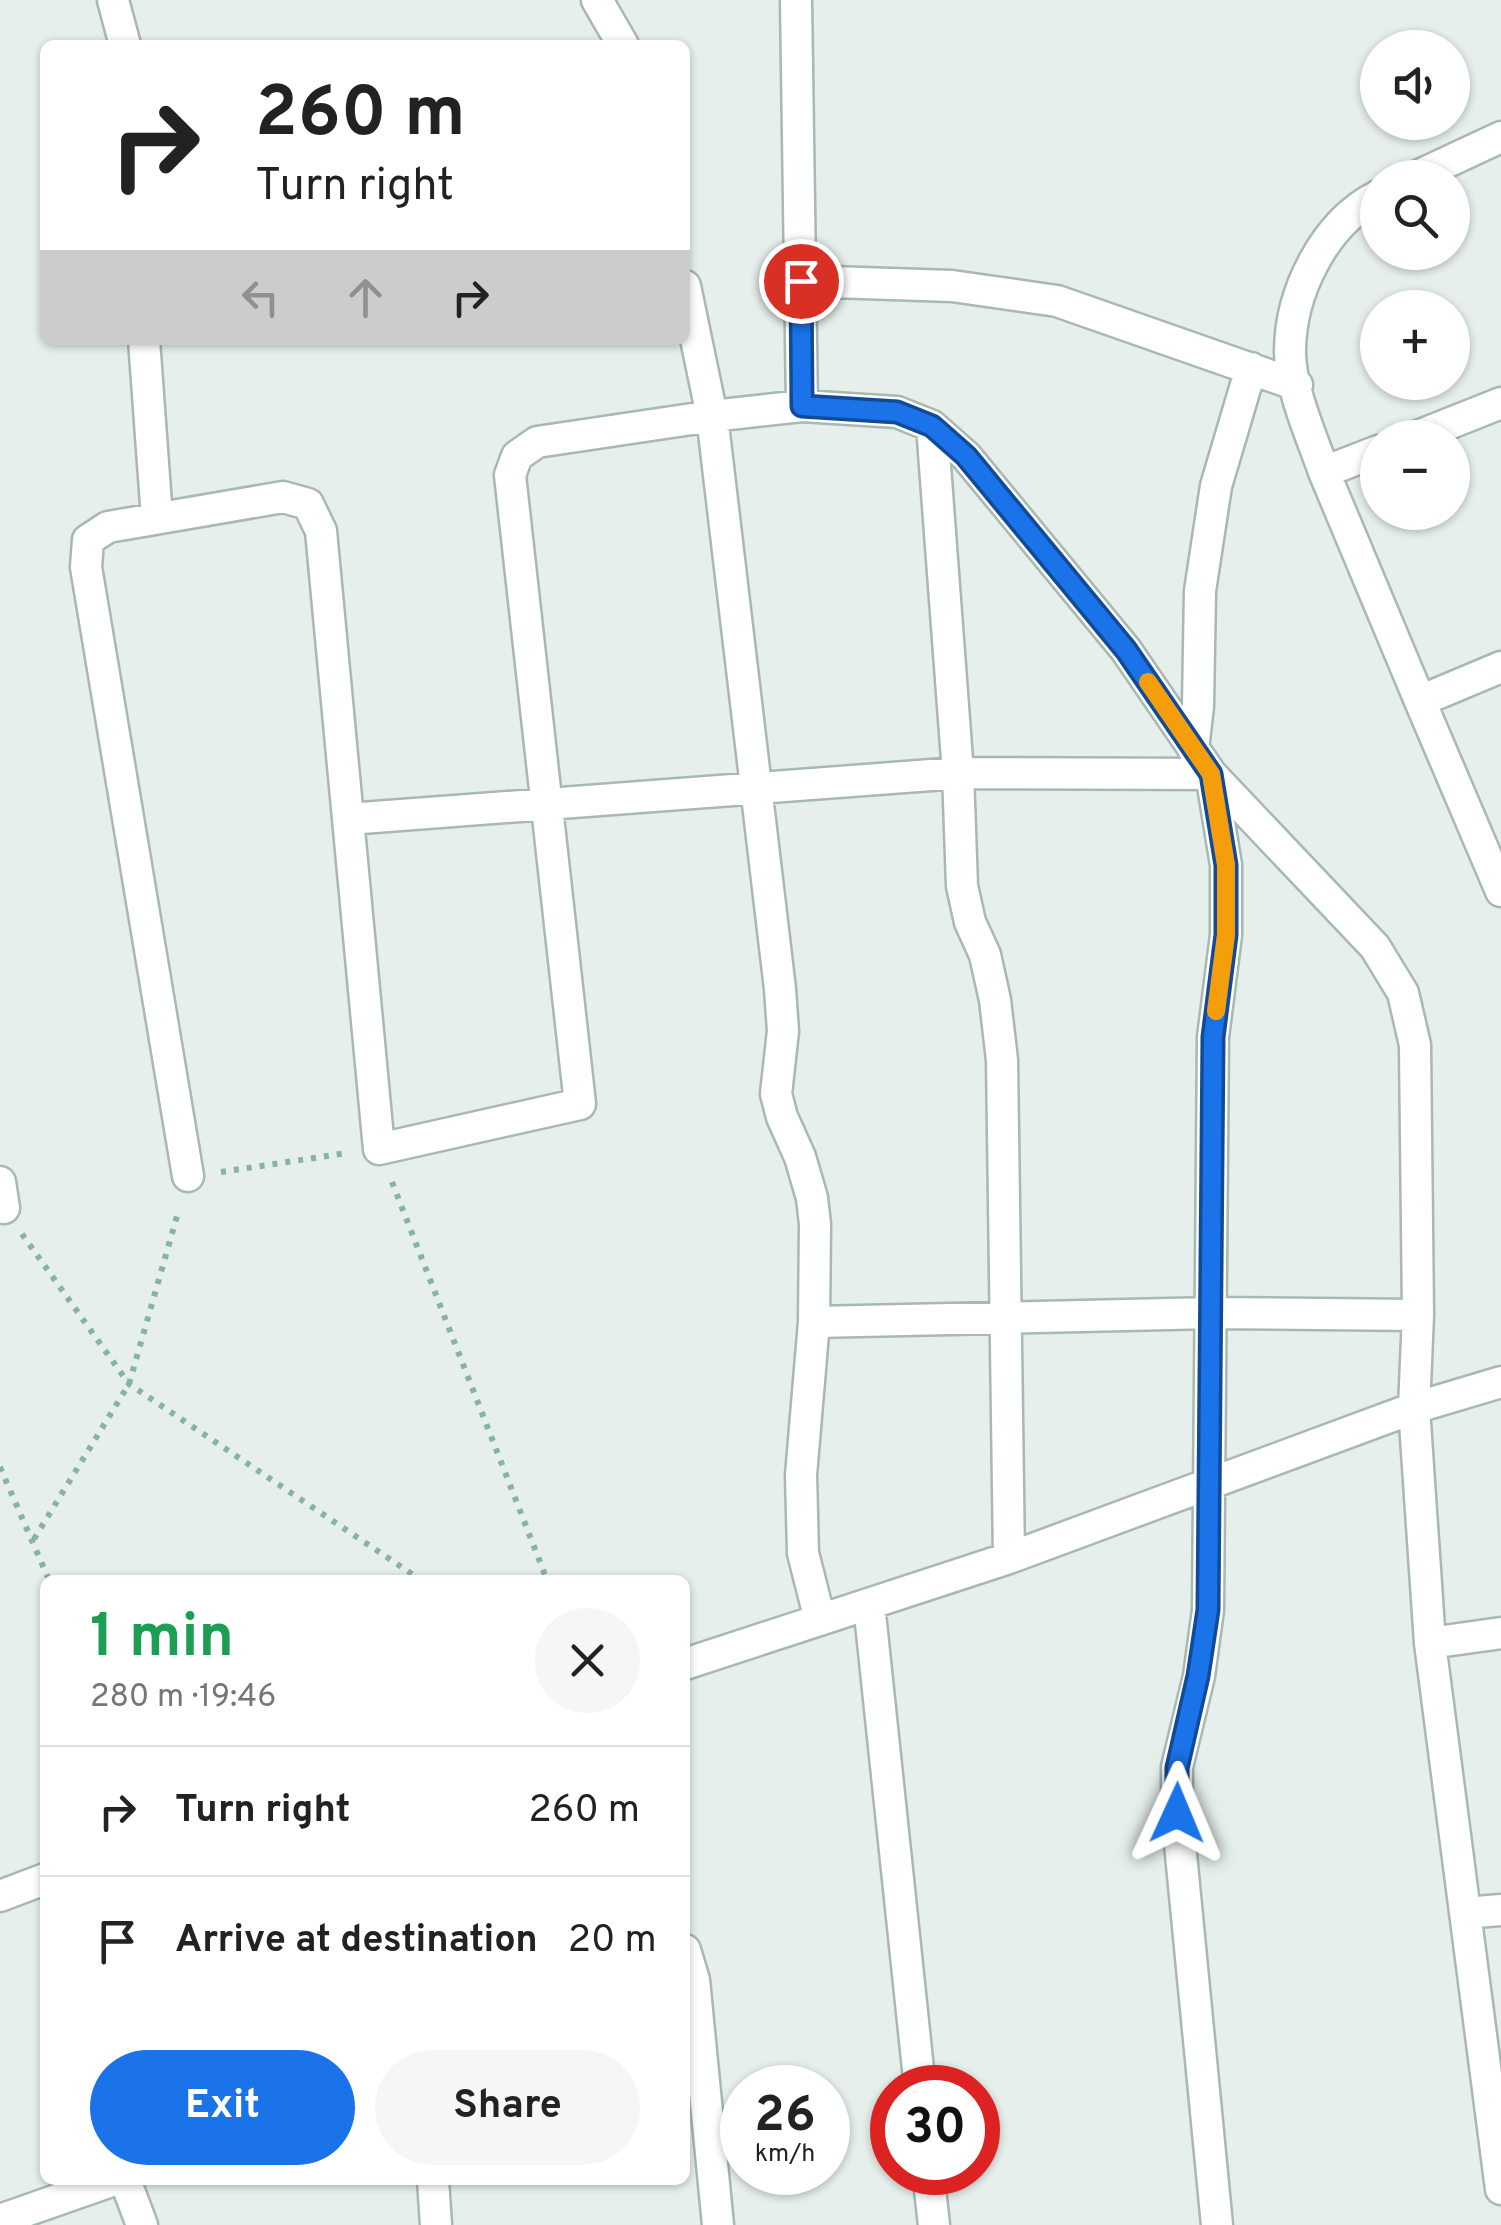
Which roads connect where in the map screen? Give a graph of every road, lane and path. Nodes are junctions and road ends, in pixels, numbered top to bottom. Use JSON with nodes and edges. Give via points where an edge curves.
{"nodes":[{"id":1,"x":113,"y":0,"type":"edge"},
{"id":2,"x":597,"y":0,"type":"edge"},
{"id":3,"x":796,"y":0,"type":"edge"},
{"id":4,"x":124,"y":40,"type":"edge"},
{"id":5,"x":620,"y":40,"type":"edge"},
{"id":6,"x":1501,"y":137,"type":"edge"},
{"id":7,"x":1452,"y":160,"type":"edge"},
{"id":8,"x":1360,"y":205,"type":"edge"},
{"id":9,"x":801,"y":281,"type":"junction"},
{"id":10,"x":690,"y":310,"type":"edge"},
{"id":11,"x":144,"y":345,"type":"edge"},
{"id":12,"x":1252,"y":368,"type":"junction"},
{"id":13,"x":1297,"y":386,"type":"junction"},
{"id":14,"x":1501,"y":403,"type":"edge"},
{"id":15,"x":802,"y":406,"type":"junction"},
{"id":16,"x":712,"y":416,"type":"junction"},
{"id":17,"x":1458,"y":420,"type":"edge"},
{"id":18,"x":932,"y":426,"type":"junction"},
{"id":19,"x":1360,"y":458,"type":"edge"},
{"id":20,"x":1324,"y":472,"type":"junction"},
{"id":21,"x":157,"y":518,"type":"junction"},
{"id":22,"x":1501,"y":667,"type":"edge"},
{"id":23,"x":1420,"y":701,"type":"junction"},
{"id":24,"x":1193,"y":749,"type":"junction"},
{"id":25,"x":958,"y":774,"type":"junction"},
{"id":26,"x":1211,"y":774,"type":"junction"},
{"id":27,"x":755,"y":789,"type":"junction"},
{"id":28,"x":546,"y":806,"type":"junction"},
{"id":29,"x":348,"y":818,"type":"junction"},
{"id":30,"x":1501,"y":891,"type":"edge"},
{"id":31,"x":379,"y":1149,"type":"junction"},
{"id":32,"x":188,"y":1176,"type":"junction"},
{"id":33,"x":2,"y":1195,"type":"edge"},
{"id":34,"x":1213,"y":1313,"type":"junction"},
{"id":35,"x":1418,"y":1314,"type":"junction"},
{"id":36,"x":1004,"y":1319,"type":"junction"},
{"id":37,"x":814,"y":1322,"type":"junction"},
{"id":38,"x":1501,"y":1382,"type":"edge"},
{"id":39,"x":129,"y":1384,"type":"junction"},
{"id":40,"x":1414,"y":1408,"type":"junction"},
{"id":41,"x":0,"y":1467,"type":"edge"},
{"id":42,"x":1210,"y":1482,"type":"junction"},
{"id":43,"x":34,"y":1539,"type":"junction"},
{"id":44,"x":1010,"y":1558,"type":"junction"},
{"id":45,"x":47,"y":1575,"type":"edge"},
{"id":46,"x":414,"y":1575,"type":"edge"},
{"id":47,"x":546,"y":1575,"type":"edge"},
{"id":48,"x":869,"y":1604,"type":"junction"},
{"id":49,"x":820,"y":1620,"type":"junction"},
{"id":50,"x":1501,"y":1633,"type":"edge"},
{"id":51,"x":1430,"y":1643,"type":"junction"},
{"id":52,"x":690,"y":1662,"type":"edge"},
{"id":53,"x":40,"y":1881,"type":"edge"},
{"id":54,"x":0,"y":1896,"type":"edge"},
{"id":55,"x":1501,"y":1910,"type":"edge"},
{"id":56,"x":1465,"y":1913,"type":"junction"},
{"id":57,"x":690,"y":1990,"type":"edge"},
{"id":58,"x":918,"y":2065,"type":"edge"},
{"id":59,"x":100,"y":2185,"type":"edge"},
{"id":60,"x":127,"y":2185,"type":"edge"},
{"id":61,"x":432,"y":2185,"type":"edge"},
{"id":62,"x":1501,"y":2188,"type":"edge"},
{"id":63,"x":931,"y":2195,"type":"edge"},
{"id":64,"x":0,"y":2220,"type":"edge"},
{"id":65,"x":142,"y":2225,"type":"edge"},
{"id":66,"x":436,"y":2225,"type":"edge"},
{"id":67,"x":718,"y":2225,"type":"edge"},
{"id":68,"x":934,"y":2225,"type":"edge"},
{"id":69,"x":1217,"y":2225,"type":"edge"}],
"edges":[{"from":1,"to":4,"type":"street"},
{"from":2,"to":5,"type":"street"},
{"from":3,"to":9,"type":"street"},
{"from":6,"to":7,"type":"street"},
{"from":8,"to":13,"type":"street","via":[[1318,253],[1297,299],[1290,354]]},
{"from":9,"to":12,"type":"street","via":[[952,286],[1057,301]]},
{"from":9,"to":15,"type":"street"},
{"from":10,"to":16,"type":"street"},
{"from":11,"to":21,"type":"street"},
{"from":12,"to":13,"type":"street"},
{"from":12,"to":24,"type":"street","via":[[1213,504],[1200,591]]},
{"from":13,"to":20,"type":"street"},
{"from":14,"to":17,"type":"street"},
{"from":15,"to":16,"type":"street"},
{"from":15,"to":18,"type":"street","via":[[897,412]]},
{"from":16,"to":27,"type":"street"},
{"from":16,"to":28,"type":"street","via":[[537,442],[517,456],[510,475]]},
{"from":18,"to":24,"type":"street","via":[[966,456],[1126,650]]},
{"from":18,"to":25,"type":"street"},
{"from":19,"to":20,"type":"street"},
{"from":20,"to":23,"type":"street"},
{"from":21,"to":29,"type":"street","via":[[283,498],[308,504],[321,531]]},
{"from":21,"to":32,"type":"street","via":[[108,526],[88,540],[86,567]]},
{"from":22,"to":23,"type":"street"},
{"from":23,"to":30,"type":"street"},
{"from":24,"to":26,"type":"street"},
{"from":25,"to":26,"type":"street"},
{"from":25,"to":27,"type":"street"},
{"from":25,"to":36,"type":"street","via":[[962,886],[988,970],[1002,1060]]},
{"from":26,"to":34,"type":"street","via":[[1226,882],[1213,1037]]},
{"from":26,"to":35,"type":"street","via":[[1375,947],[1403,994],[1415,1045]]},
{"from":27,"to":28,"type":"street"},
{"from":27,"to":37,"type":"street","via":[[783,1031],[776,1094],[812,1198]]},
{"from":28,"to":29,"type":"street"},
{"from":28,"to":31,"type":"street","via":[[580,1104]]},
{"from":29,"to":31,"type":"street"},
{"from":31,"to":32,"type":"path"},
{"from":31,"to":47,"type":"path"},
{"from":32,"to":39,"type":"path"},
{"from":33,"to":39,"type":"path"},
{"from":34,"to":35,"type":"street"},
{"from":34,"to":36,"type":"street"},
{"from":34,"to":42,"type":"street"},
{"from":35,"to":40,"type":"street"},
{"from":36,"to":37,"type":"street"},
{"from":36,"to":44,"type":"street"},
{"from":37,"to":49,"type":"street","via":[[801,1474],[803,1553]]},
{"from":38,"to":40,"type":"street"},
{"from":39,"to":43,"type":"path"},
{"from":39,"to":46,"type":"path"},
{"from":40,"to":42,"type":"street"},
{"from":40,"to":51,"type":"street"},
{"from":41,"to":43,"type":"path"},
{"from":42,"to":44,"type":"street"},
{"from":42,"to":69,"type":"street","via":[[1208,1610],[1177,1768],[1177,1813]]},
{"from":43,"to":45,"type":"path"},
{"from":44,"to":48,"type":"street"},
{"from":48,"to":49,"type":"street"},
{"from":48,"to":58,"type":"street"},
{"from":49,"to":52,"type":"street"},
{"from":50,"to":51,"type":"street"},
{"from":51,"to":56,"type":"street"},
{"from":53,"to":54,"type":"street"},
{"from":55,"to":56,"type":"street"},
{"from":56,"to":62,"type":"street"},
{"from":57,"to":67,"type":"street"},
{"from":59,"to":64,"type":"street"},
{"from":60,"to":65,"type":"street"},
{"from":61,"to":66,"type":"street"},
{"from":63,"to":68,"type":"street"}]}
